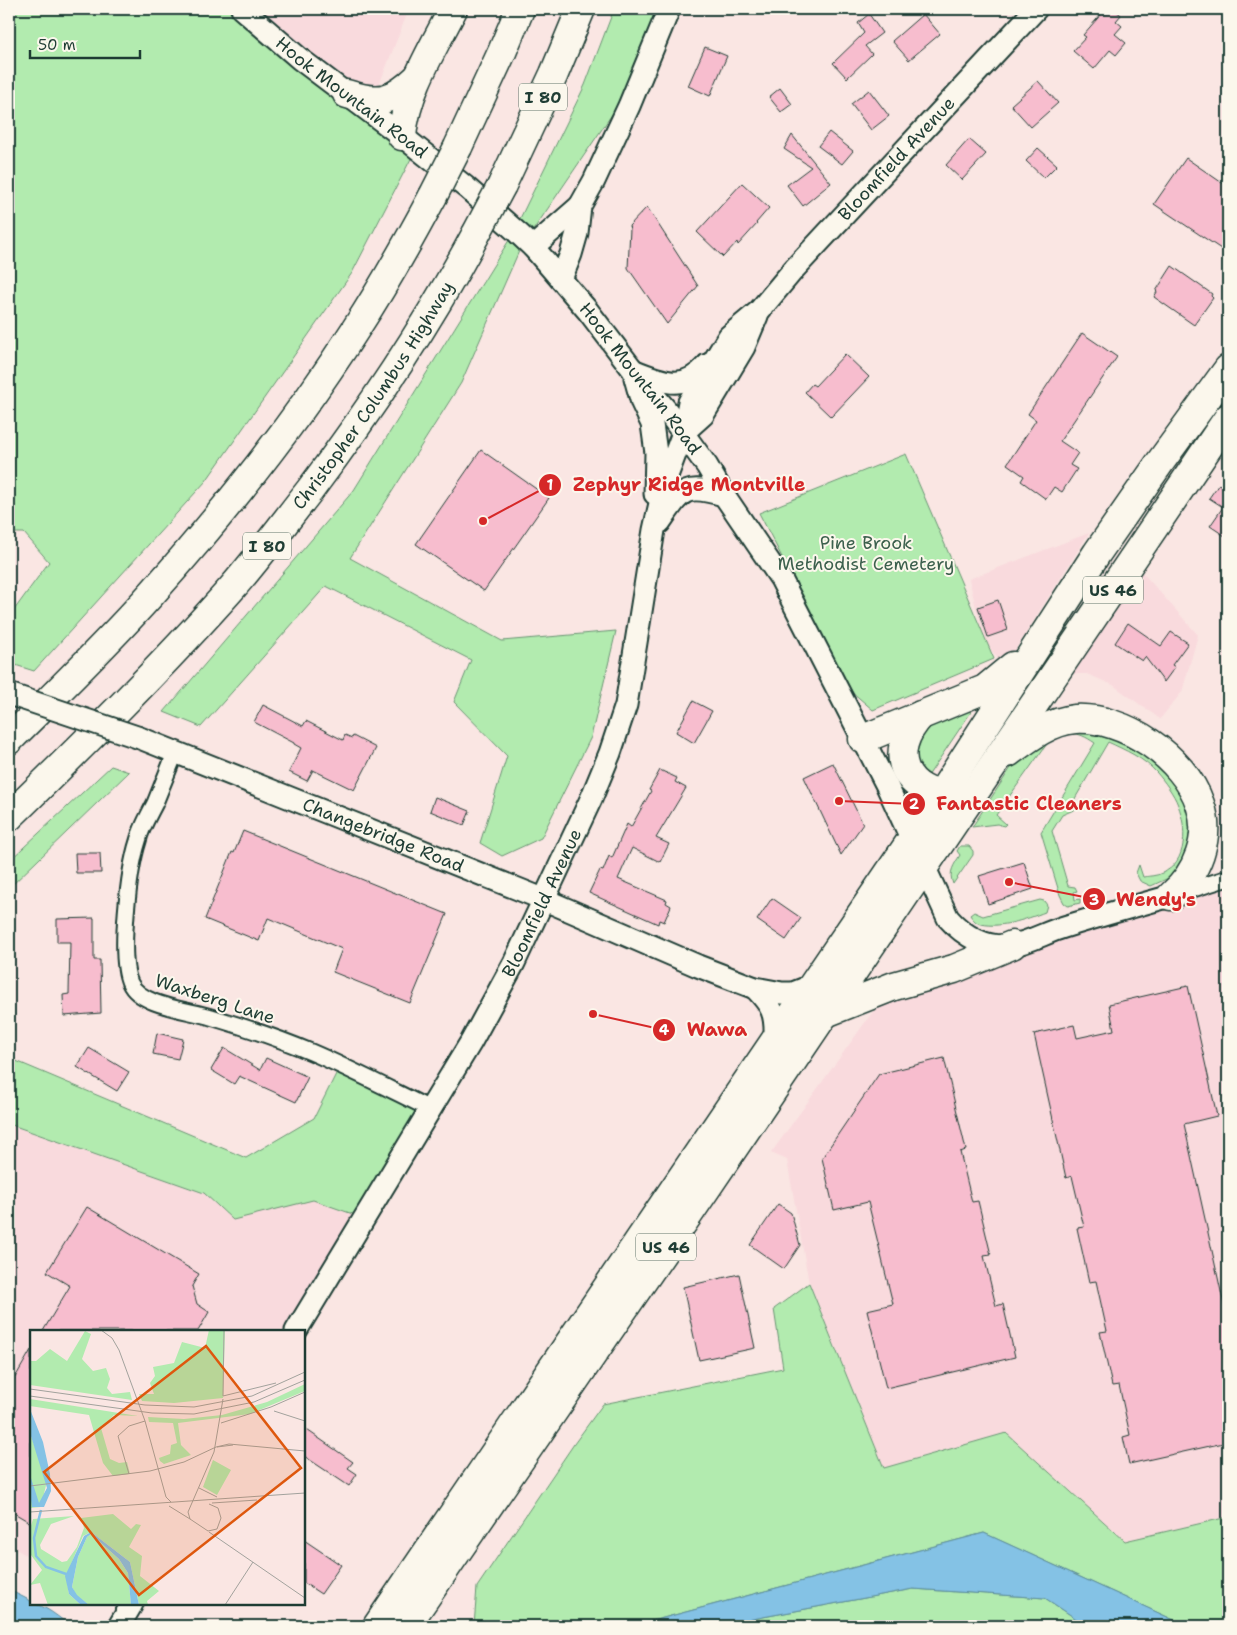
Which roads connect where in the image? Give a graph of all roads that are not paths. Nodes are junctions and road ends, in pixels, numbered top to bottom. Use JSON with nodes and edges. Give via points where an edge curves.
{"nodes":[{"id":1,"x":242,"y":9,"type":"edge"},
{"id":2,"x":453,"y":9,"type":"edge"},
{"id":3,"x":520,"y":9,"type":"edge"},
{"id":4,"x":581,"y":9,"type":"edge"},
{"id":5,"x":669,"y":9,"type":"edge"},
{"id":6,"x":1036,"y":9,"type":"edge"},
{"id":7,"x":417,"y":78,"type":"junction"},
{"id":8,"x":347,"y":94,"type":"junction"},
{"id":9,"x":402,"y":136,"type":"junction"},
{"id":10,"x":580,"y":206,"type":"junction"},
{"id":11,"x":533,"y":247,"type":"junction"},
{"id":12,"x":561,"y":279,"type":"junction"},
{"id":13,"x":759,"y":311,"type":"junction"},
{"id":14,"x":724,"y":344,"type":"junction"},
{"id":15,"x":1228,"y":369,"type":"edge"},
{"id":16,"x":633,"y":370,"type":"junction"},
{"id":17,"x":1228,"y":418,"type":"edge"},
{"id":18,"x":683,"y":433,"type":"junction"},
{"id":19,"x":724,"y":495,"type":"junction"},
{"id":20,"x":654,"y":530,"type":"junction"},
{"id":21,"x":1040,"y":639,"type":"junction"},
{"id":22,"x":9,"y":694,"type":"edge"},
{"id":23,"x":921,"y":715,"type":"junction"},
{"id":24,"x":863,"y":738,"type":"junction"},
{"id":25,"x":9,"y":740,"type":"edge"},
{"id":26,"x":176,"y":751,"type":"junction"},
{"id":27,"x":996,"y":761,"type":"junction"},
{"id":28,"x":938,"y":796,"type":"junction"},
{"id":29,"x":970,"y":799,"type":"junction"},
{"id":30,"x":9,"y":817,"type":"edge"},
{"id":31,"x":912,"y":839,"type":"junction"},
{"id":32,"x":924,"y":867,"type":"junction"},
{"id":33,"x":1228,"y":878,"type":"edge"},
{"id":34,"x":1171,"y":896,"type":"junction"},
{"id":35,"x":543,"y":899,"type":"junction"},
{"id":36,"x":1012,"y":945,"type":"junction"},
{"id":37,"x":811,"y":986,"type":"junction"},
{"id":38,"x":755,"y":988,"type":"junction"},
{"id":39,"x":823,"y":1014,"type":"junction"},
{"id":40,"x":775,"y":1038,"type":"junction"},
{"id":41,"x":430,"y":1108,"type":"junction"},
{"id":42,"x":297,"y":1330,"type":"edge"},
{"id":43,"x":131,"y":1605,"type":"edge"},
{"id":44,"x":119,"y":1626,"type":"edge"},
{"id":45,"x":377,"y":1626,"type":"edge"},
{"id":46,"x":406,"y":1626,"type":"edge"}],
"edges":[{"from":1,"to":8,"type":"main road","name":"Hook Mountain Road"},
{"from":2,"to":7,"type":"highway"},
{"from":3,"to":25,"type":"highway","bridge":true,"via":[[481,99],[433,196],[355,330],[320,382],[261,463],[154,591]]},
{"from":4,"to":30,"type":"highway","name":"Christopher Columbus Highway","number":"I 80","bridge":true,"via":[[554,74],[476,234],[402,360],[338,453],[233,586],[157,669]]},
{"from":5,"to":10,"type":"main road","via":[[629,106]]},
{"from":6,"to":13,"type":"main road","name":"Bloomfield Avenue","via":[[795,268]]},
{"from":7,"to":8,"type":"highway","via":[[386,100],[374,101]]},
{"from":7,"to":9,"type":"highway","via":[[403,122]]},
{"from":8,"to":9,"type":"main road","name":"Hook Mountain Road"},
{"from":9,"to":11,"type":"main road","name":"Hook Mountain Road"},
{"from":10,"to":11,"type":"main road"},
{"from":10,"to":12,"type":"main road","via":[[577,232]]},
{"from":11,"to":12,"type":"main road","name":"Hook Mountain Road"},
{"from":12,"to":16,"type":"main road","name":"Hook Mountain Road"},
{"from":13,"to":14,"type":"main road","name":"Bloomfield Avenue"},
{"from":13,"to":18,"type":"main road","name":"Bloomfield Avenue","via":[[744,347],[704,415]]},
{"from":14,"to":16,"type":"main road","via":[[699,374],[681,383],[661,381]]},
{"from":14,"to":18,"type":"main road","name":"Bloomfield Avenue","via":[[689,402]]},
{"from":15,"to":21,"type":"highway","number":"US 46","via":[[1137,495]]},
{"from":16,"to":18,"type":"main road","name":"Hook Mountain Road"},
{"from":16,"to":20,"type":"main road","via":[[652,424],[656,453]]},
{"from":17,"to":27,"type":"highway","number":"US 46"},
{"from":18,"to":19,"type":"main road","name":"Hook Mountain Road"},
{"from":18,"to":20,"type":"main road","name":"Bloomfield Avenue","via":[[665,481]]},
{"from":19,"to":20,"type":"main road","via":[[694,488],[684,493],[674,501]]},
{"from":19,"to":24,"type":"main road","name":"Hook Mountain Road","via":[[781,578]]},
{"from":20,"to":35,"type":"main road","name":"Bloomfield Avenue","via":[[626,705],[591,799]]},
{"from":21,"to":23,"type":"highway","via":[[985,688]]},
{"from":21,"to":28,"type":"highway","number":"US 46"},
{"from":22,"to":26,"type":"main road","name":"Changebridge Road","bridge":true},
{"from":23,"to":24,"type":"highway"},
{"from":23,"to":28,"type":"highway","via":[[905,740],[903,759],[911,778]]},
{"from":24,"to":31,"type":"main road","name":"Hook Mountain Road"},
{"from":26,"to":35,"type":"main road","name":"Changebridge Road"},
{"from":26,"to":41,"type":"street","name":"Waxberg Lane","via":[[138,840],[131,871],[125,952],[127,974],[135,992],[162,1005],[241,1026],[295,1046]]},
{"from":27,"to":29,"type":"highway","number":"US 46"},
{"from":27,"to":34,"type":"highway","via":[[1048,727],[1075,719],[1095,719],[1123,728],[1157,748],[1185,778],[1197,797],[1204,826],[1197,862],[1188,880]]},
{"from":28,"to":29,"type":"highway"},
{"from":28,"to":31,"type":"highway","number":"US 46"},
{"from":29,"to":32,"type":"highway","number":"US 46"},
{"from":31,"to":32,"type":"main road","name":"Hook Mountain Road"},
{"from":31,"to":37,"type":"highway","number":"US 46"},
{"from":32,"to":36,"type":"main road","name":"Hook Mountain Road","via":[[948,918],[966,936],[979,942]]},
{"from":32,"to":39,"type":"highway","number":"US 46"},
{"from":33,"to":34,"type":"street"},
{"from":34,"to":36,"type":"main road"},
{"from":35,"to":38,"type":"main road","name":"Changebridge Road"},
{"from":35,"to":41,"type":"main road","name":"Bloomfield Avenue","via":[[514,963]]},
{"from":36,"to":39,"type":"highway","via":[[954,969],[894,986]]},
{"from":37,"to":38,"type":"main road","name":"Changebridge Road","via":[[782,994]]},
{"from":37,"to":40,"type":"highway","number":"US 46"},
{"from":38,"to":40,"type":"main road","name":"Changebridge Road","via":[[771,1006]]},
{"from":39,"to":46,"type":"highway","number":"US 46"},
{"from":40,"to":45,"type":"highway","number":"US 46"},
{"from":41,"to":42,"type":"main road","name":"Bloomfield Avenue"},
{"from":43,"to":44,"type":"main road"}]}
